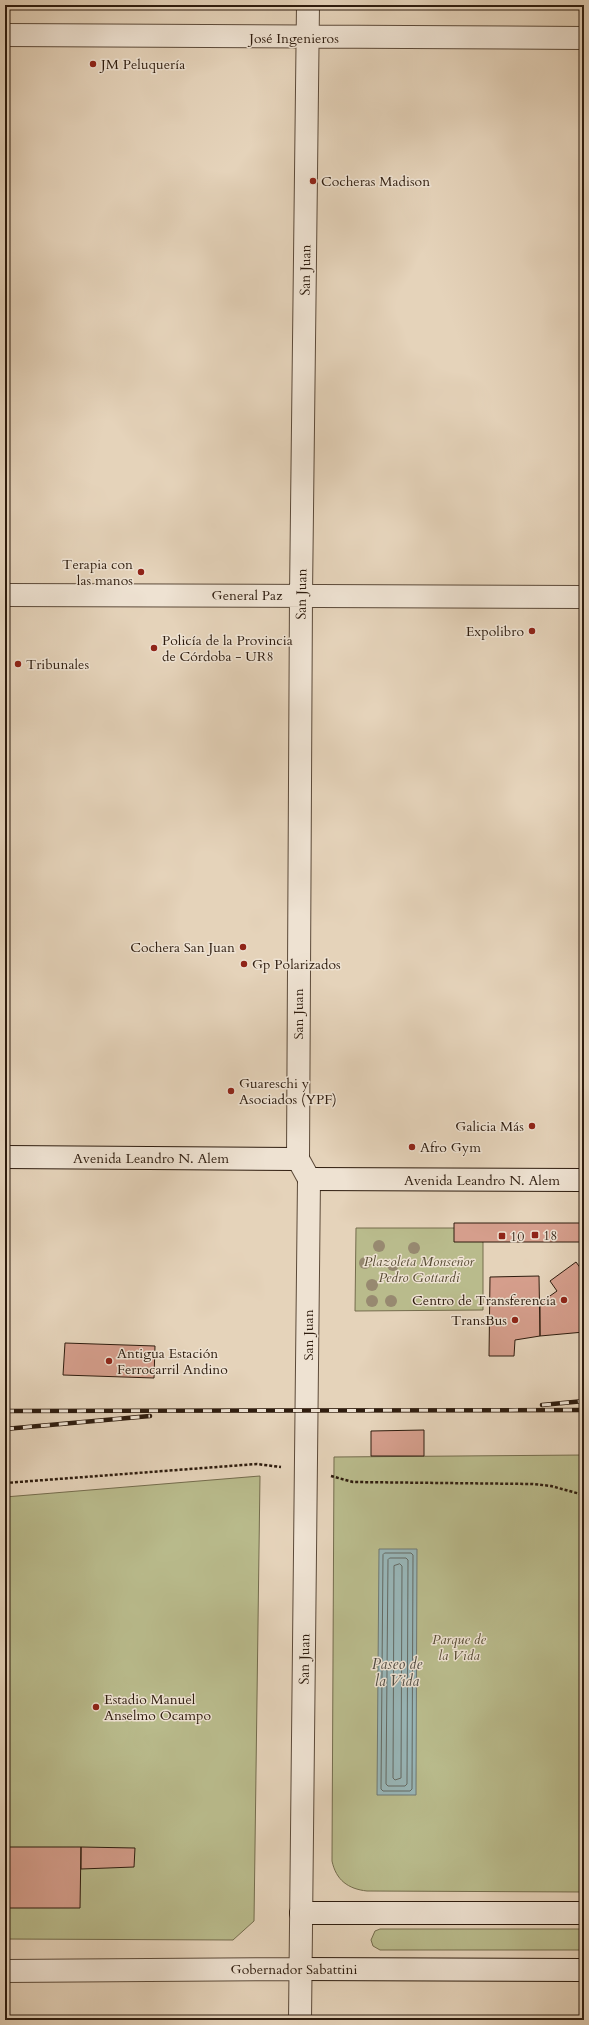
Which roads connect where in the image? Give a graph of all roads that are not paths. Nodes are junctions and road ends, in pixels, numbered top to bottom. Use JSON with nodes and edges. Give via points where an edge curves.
{"nodes":[{"id":1,"x":308,"y":5,"type":"edge"},
{"id":2,"x":5,"y":35,"type":"edge"},
{"id":3,"x":308,"y":38,"type":"junction"},
{"id":4,"x":584,"y":38,"type":"edge"},
{"id":5,"x":301,"y":595,"type":"junction"},
{"id":6,"x":5,"y":596,"type":"edge"},
{"id":7,"x":584,"y":598,"type":"edge"},
{"id":8,"x":5,"y":1157,"type":"edge"},
{"id":9,"x":298,"y":1159,"type":"junction"},
{"id":10,"x":309,"y":1179,"type":"junction"},
{"id":11,"x":584,"y":1180,"type":"edge"},
{"id":12,"x":302,"y":1913,"type":"junction"},
{"id":13,"x":584,"y":1913,"type":"edge"},
{"id":14,"x":300,"y":1969,"type":"junction"},
{"id":15,"x":584,"y":1970,"type":"edge"},
{"id":16,"x":5,"y":1971,"type":"edge"},
{"id":17,"x":300,"y":2020,"type":"edge"}],
"edges":[{"from":1,"to":3,"type":"street","name":"San Juan"},
{"from":2,"to":3,"type":"street","name":"José Ingenieros"},
{"from":3,"to":4,"type":"street","name":"José Ingenieros"},
{"from":3,"to":5,"type":"street","name":"San Juan"},
{"from":5,"to":6,"type":"street","name":"General Paz"},
{"from":5,"to":7,"type":"street","name":"General Paz"},
{"from":5,"to":9,"type":"street","name":"San Juan"},
{"from":8,"to":9,"type":"street","name":"Avenida Leandro N. Alem"},
{"from":9,"to":10,"type":"street","name":"San Juan"},
{"from":10,"to":11,"type":"street","name":"Avenida Leandro N. Alem"},
{"from":10,"to":12,"type":"street","name":"San Juan"},
{"from":12,"to":13,"type":"street"},
{"from":12,"to":14,"type":"street","name":"San Juan"},
{"from":14,"to":15,"type":"street","name":"Gobernador Sabattini"},
{"from":14,"to":16,"type":"street","name":"Gobernador Sabattini"},
{"from":14,"to":17,"type":"street","name":"San Juan"}]}
